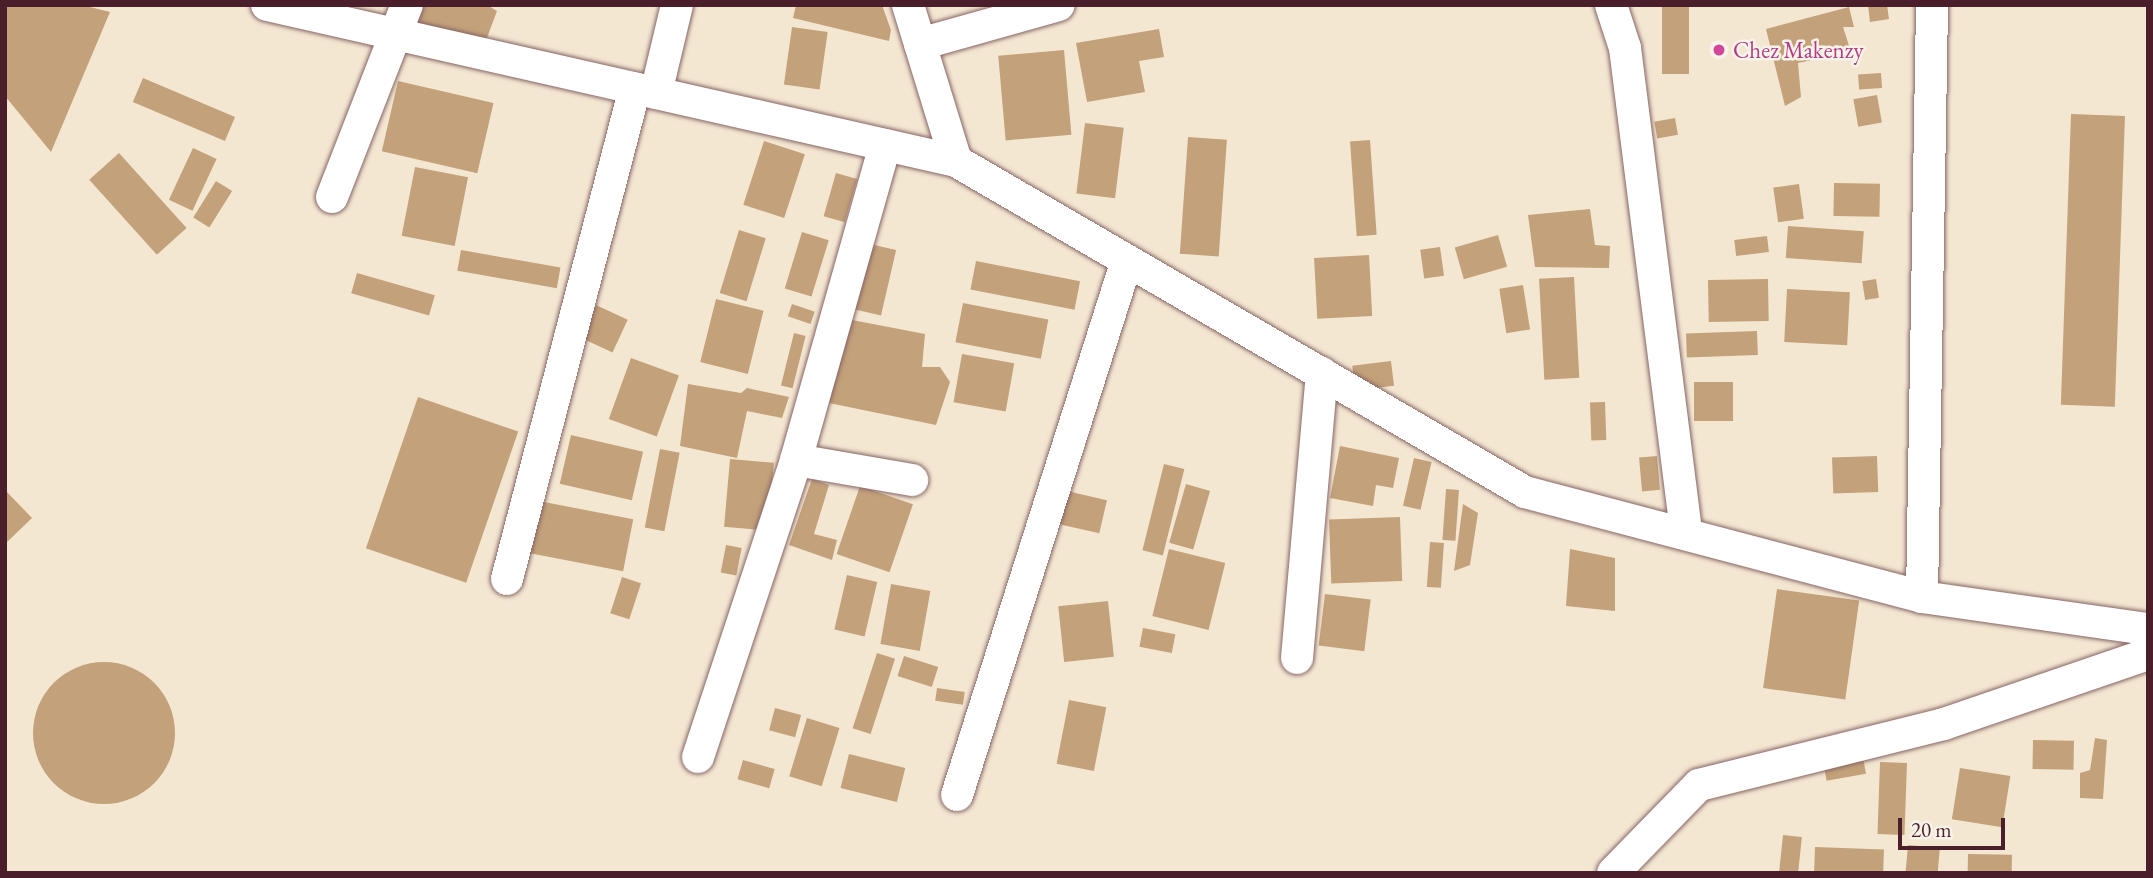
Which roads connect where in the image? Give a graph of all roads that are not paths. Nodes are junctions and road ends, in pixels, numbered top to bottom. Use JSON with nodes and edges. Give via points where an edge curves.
{"nodes":[{"id":1,"x":267,"y":5,"type":"edge"},
{"id":2,"x":407,"y":5,"type":"edge"},
{"id":3,"x":677,"y":5,"type":"edge"},
{"id":4,"x":908,"y":5,"type":"edge"},
{"id":5,"x":1059,"y":5,"type":"edge"},
{"id":6,"x":1611,"y":5,"type":"edge"},
{"id":7,"x":1932,"y":5,"type":"edge"},
{"id":8,"x":396,"y":34,"type":"junction"},
{"id":9,"x":920,"y":44,"type":"junction"},
{"id":10,"x":645,"y":91,"type":"junction"},
{"id":11,"x":885,"y":145,"type":"junction"},
{"id":12,"x":956,"y":161,"type":"junction"},
{"id":13,"x":332,"y":197,"type":"dead end"},
{"id":14,"x":1128,"y":260,"type":"junction"},
{"id":15,"x":1322,"y":373,"type":"junction"},
{"id":16,"x":796,"y":460,"type":"junction"},
{"id":17,"x":912,"y":480,"type":"dead end"},
{"id":18,"x":1686,"y":534,"type":"junction"},
{"id":19,"x":507,"y":579,"type":"dead end"},
{"id":20,"x":1922,"y":597,"type":"junction"},
{"id":21,"x":2148,"y":629,"type":"edge"},
{"id":22,"x":2148,"y":654,"type":"edge"},
{"id":23,"x":1297,"y":658,"type":"dead end"},
{"id":24,"x":698,"y":757,"type":"dead end"},
{"id":25,"x":957,"y":795,"type":"dead end"},
{"id":26,"x":1613,"y":873,"type":"edge"}],
"edges":[{"from":1,"to":8,"type":"street"},
{"from":2,"to":8,"type":"street"},
{"from":3,"to":10,"type":"street"},
{"from":4,"to":9,"type":"street"},
{"from":5,"to":9,"type":"street"},
{"from":6,"to":18,"type":"street","via":[[1625,48]]},
{"from":7,"to":20,"type":"street"},
{"from":8,"to":10,"type":"street"},
{"from":8,"to":13,"type":"street"},
{"from":9,"to":12,"type":"street"},
{"from":10,"to":11,"type":"street"},
{"from":10,"to":19,"type":"street"},
{"from":11,"to":12,"type":"street"},
{"from":11,"to":16,"type":"street"},
{"from":12,"to":14,"type":"street"},
{"from":14,"to":15,"type":"street"},
{"from":14,"to":25,"type":"street"},
{"from":15,"to":18,"type":"street","via":[[1525,492]]},
{"from":15,"to":23,"type":"street"},
{"from":16,"to":17,"type":"street"},
{"from":16,"to":24,"type":"street"},
{"from":18,"to":20,"type":"street"},
{"from":20,"to":21,"type":"street"},
{"from":22,"to":26,"type":"street","via":[[1944,724],[1699,785]]}]}
